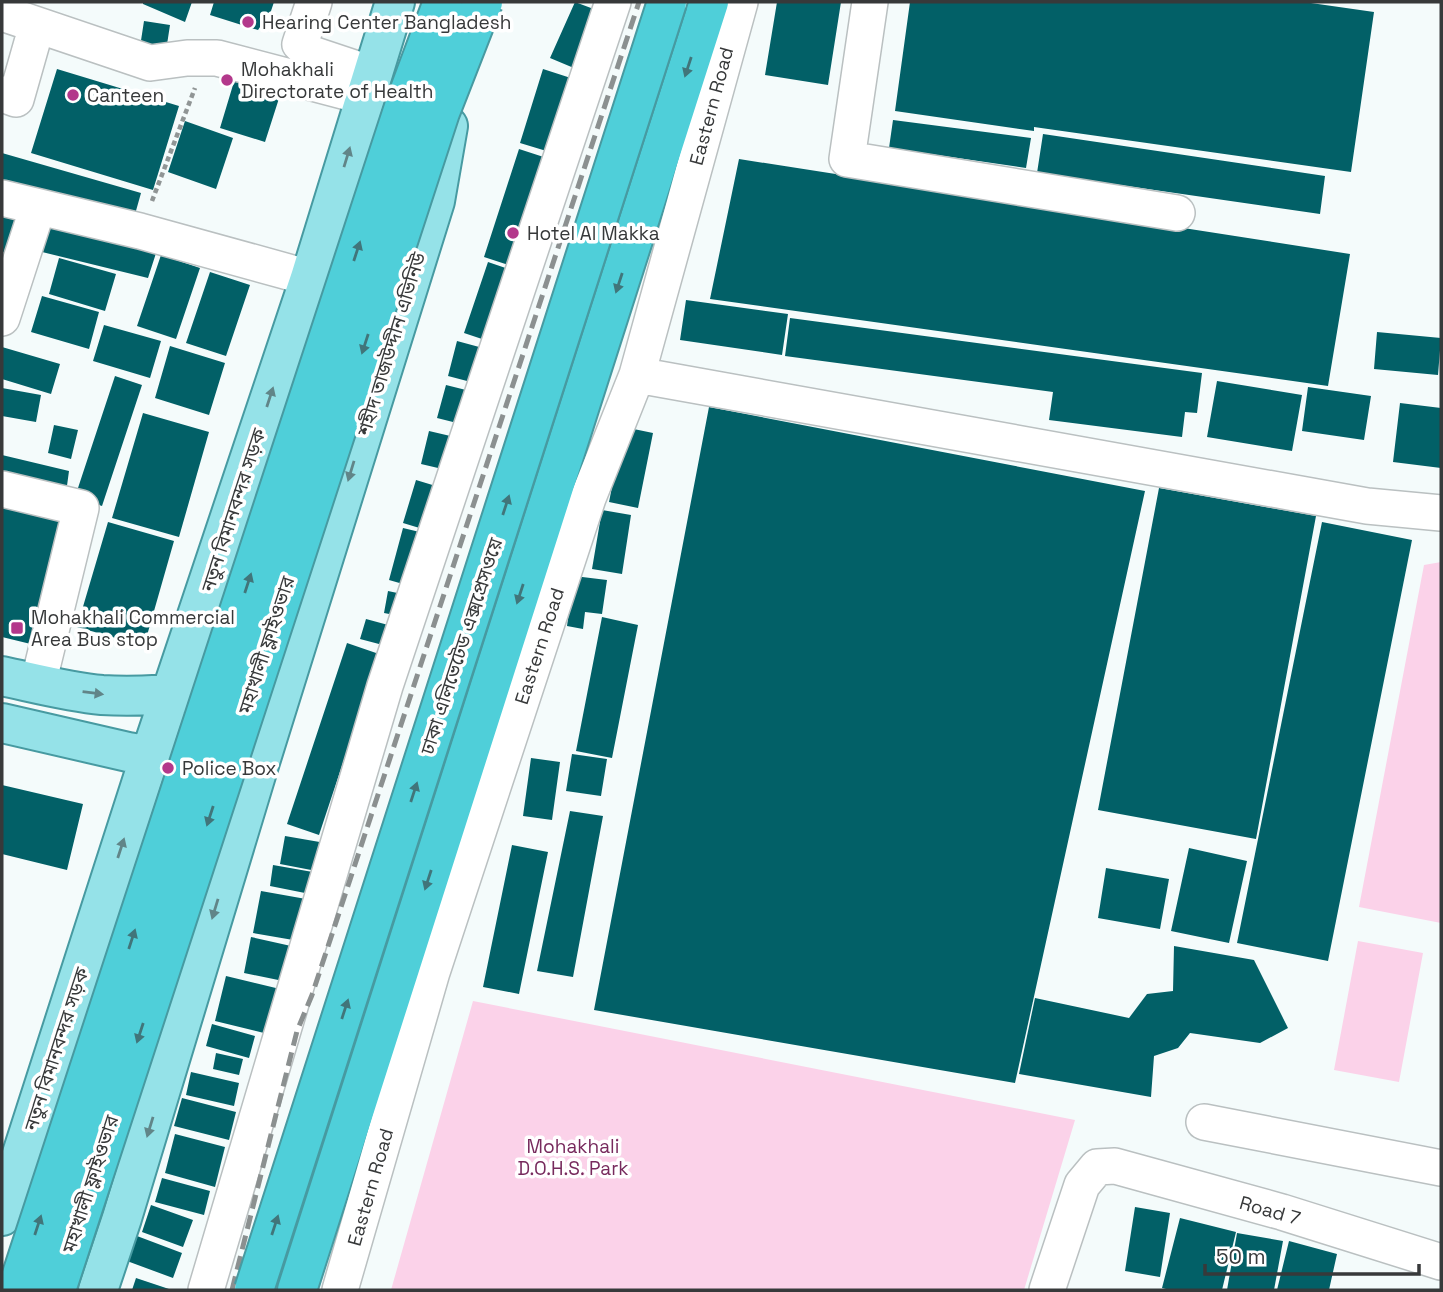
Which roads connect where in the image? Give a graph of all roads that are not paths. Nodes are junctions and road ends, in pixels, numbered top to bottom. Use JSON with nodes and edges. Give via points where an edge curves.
{"nodes":[{"id":1,"x":314,"y":2,"type":"edge"},
{"id":2,"x":395,"y":2,"type":"edge"},
{"id":3,"x":443,"y":2,"type":"edge"},
{"id":4,"x":469,"y":2,"type":"edge"},
{"id":5,"x":483,"y":2,"type":"edge"},
{"id":6,"x":494,"y":2,"type":"edge"},
{"id":7,"x":613,"y":2,"type":"edge"},
{"id":8,"x":667,"y":2,"type":"edge"},
{"id":9,"x":709,"y":2,"type":"edge"},
{"id":10,"x":740,"y":2,"type":"edge"},
{"id":11,"x":870,"y":2,"type":"edge"},
{"id":12,"x":2,"y":13,"type":"edge"},
{"id":13,"x":37,"y":25,"type":"junction"},
{"id":14,"x":369,"y":85,"type":"junction"},
{"id":15,"x":2,"y":94,"type":"edge"},
{"id":16,"x":2,"y":198,"type":"edge"},
{"id":17,"x":435,"y":201,"type":"junction"},
{"id":18,"x":38,"y":207,"type":"junction"},
{"id":19,"x":1177,"y":213,"type":"dead end"},
{"id":20,"x":310,"y":278,"type":"junction"},
{"id":21,"x":2,"y":318,"type":"edge"},
{"id":22,"x":637,"y":375,"type":"junction"},
{"id":23,"x":2,"y":489,"type":"edge"},
{"id":24,"x":1441,"y":513,"type":"edge"},
{"id":25,"x":20,"y":680,"type":"edge"},
{"id":26,"x":286,"y":680,"type":"junction"},
{"id":27,"x":171,"y":694,"type":"junction"},
{"id":28,"x":2,"y":723,"type":"edge"},
{"id":29,"x":150,"y":756,"type":"junction"},
{"id":30,"x":259,"y":765,"type":"junction"},
{"id":31,"x":1204,"y":1122,"type":"dead end"},
{"id":32,"x":1441,"y":1168,"type":"edge"},
{"id":33,"x":2,"y":1216,"type":"edge"},
{"id":34,"x":1441,"y":1262,"type":"edge"},
{"id":35,"x":17,"y":1290,"type":"edge"},
{"id":36,"x":56,"y":1290,"type":"edge"},
{"id":37,"x":98,"y":1290,"type":"edge"},
{"id":38,"x":206,"y":1290,"type":"edge"},
{"id":39,"x":254,"y":1290,"type":"edge"},
{"id":40,"x":297,"y":1290,"type":"edge"},
{"id":41,"x":340,"y":1290,"type":"edge"},
{"id":42,"x":1047,"y":1290,"type":"edge"}],
"edges":[{"from":1,"to":14,"type":"street","via":[[300,44]]},
{"from":2,"to":14,"type":"main road","name":"নতুন বিমানবন্দর সড়ক"},
{"from":35,"to":3,"type":"highway","name":"মহাখালী ফ্লাইওভার","one_way":true,"bridge":true,"via":[[407,98]]},
{"from":4,"to":17,"type":"main road","name":"শহীদ তাজউদ্দীন এভিনিউ"},
{"from":5,"to":36,"type":"highway","name":"মহাখালী ফ্লাইওভার","one_way":true,"bridge":true,"via":[[440,112]]},
{"from":6,"to":17,"type":"main road"},
{"from":7,"to":38,"type":"street","via":[[385,686]]},
{"from":39,"to":8,"type":"highway","name":"ঢাকা এলিভেটেড এক্সপ্রেসওয়ে","one_way":true,"bridge":true},
{"from":9,"to":40,"type":"highway","name":"ঢাকা এলিভেটেড এক্সপ্রেসওয়ে","one_way":true},
{"from":10,"to":22,"type":"street","name":"Eastern Road"},
{"from":11,"to":19,"type":"street","via":[[847,159]]},
{"from":12,"to":13,"type":"street"},
{"from":13,"to":14,"type":"street","via":[[149,63],[217,58]]},
{"from":13,"to":15,"type":"street","via":[[16,99]]},
{"from":20,"to":14,"type":"main road","name":"নতুন বিমানবন্দর সড়ক","one_way":true},
{"from":16,"to":18,"type":"street"},
{"from":17,"to":26,"type":"main road","name":"শহীদ তাজউদ্দীন এভিনিউ","one_way":true},
{"from":18,"to":20,"type":"street"},
{"from":18,"to":21,"type":"street"},
{"from":27,"to":20,"type":"main road","name":"নতুন বিমানবন্দর সড়ক","one_way":true},
{"from":22,"to":24,"type":"street","via":[[1367,506]]},
{"from":22,"to":41,"type":"street","name":"Eastern Road","via":[[588,498],[432,972]]},
{"from":23,"to":25,"type":"street","via":[[81,508]]},
{"from":25,"to":27,"type":"main road","one_way":true,"via":[[102,695]]},
{"from":26,"to":27,"type":"main road"},
{"from":26,"to":30,"type":"main road"},
{"from":27,"to":29,"type":"main road","name":"নতুন বিমানবন্দর সড়ক"},
{"from":28,"to":29,"type":"main road"},
{"from":29,"to":30,"type":"main road"},
{"from":33,"to":29,"type":"main road","name":"নতুন বিমানবন্দর সড়ক","one_way":true},
{"from":30,"to":37,"type":"main road","one_way":true},
{"from":31,"to":32,"type":"street"},
{"from":34,"to":42,"type":"street","name":"Road 7","via":[[1128,1169],[1097,1167],[1082,1185]]}]}
